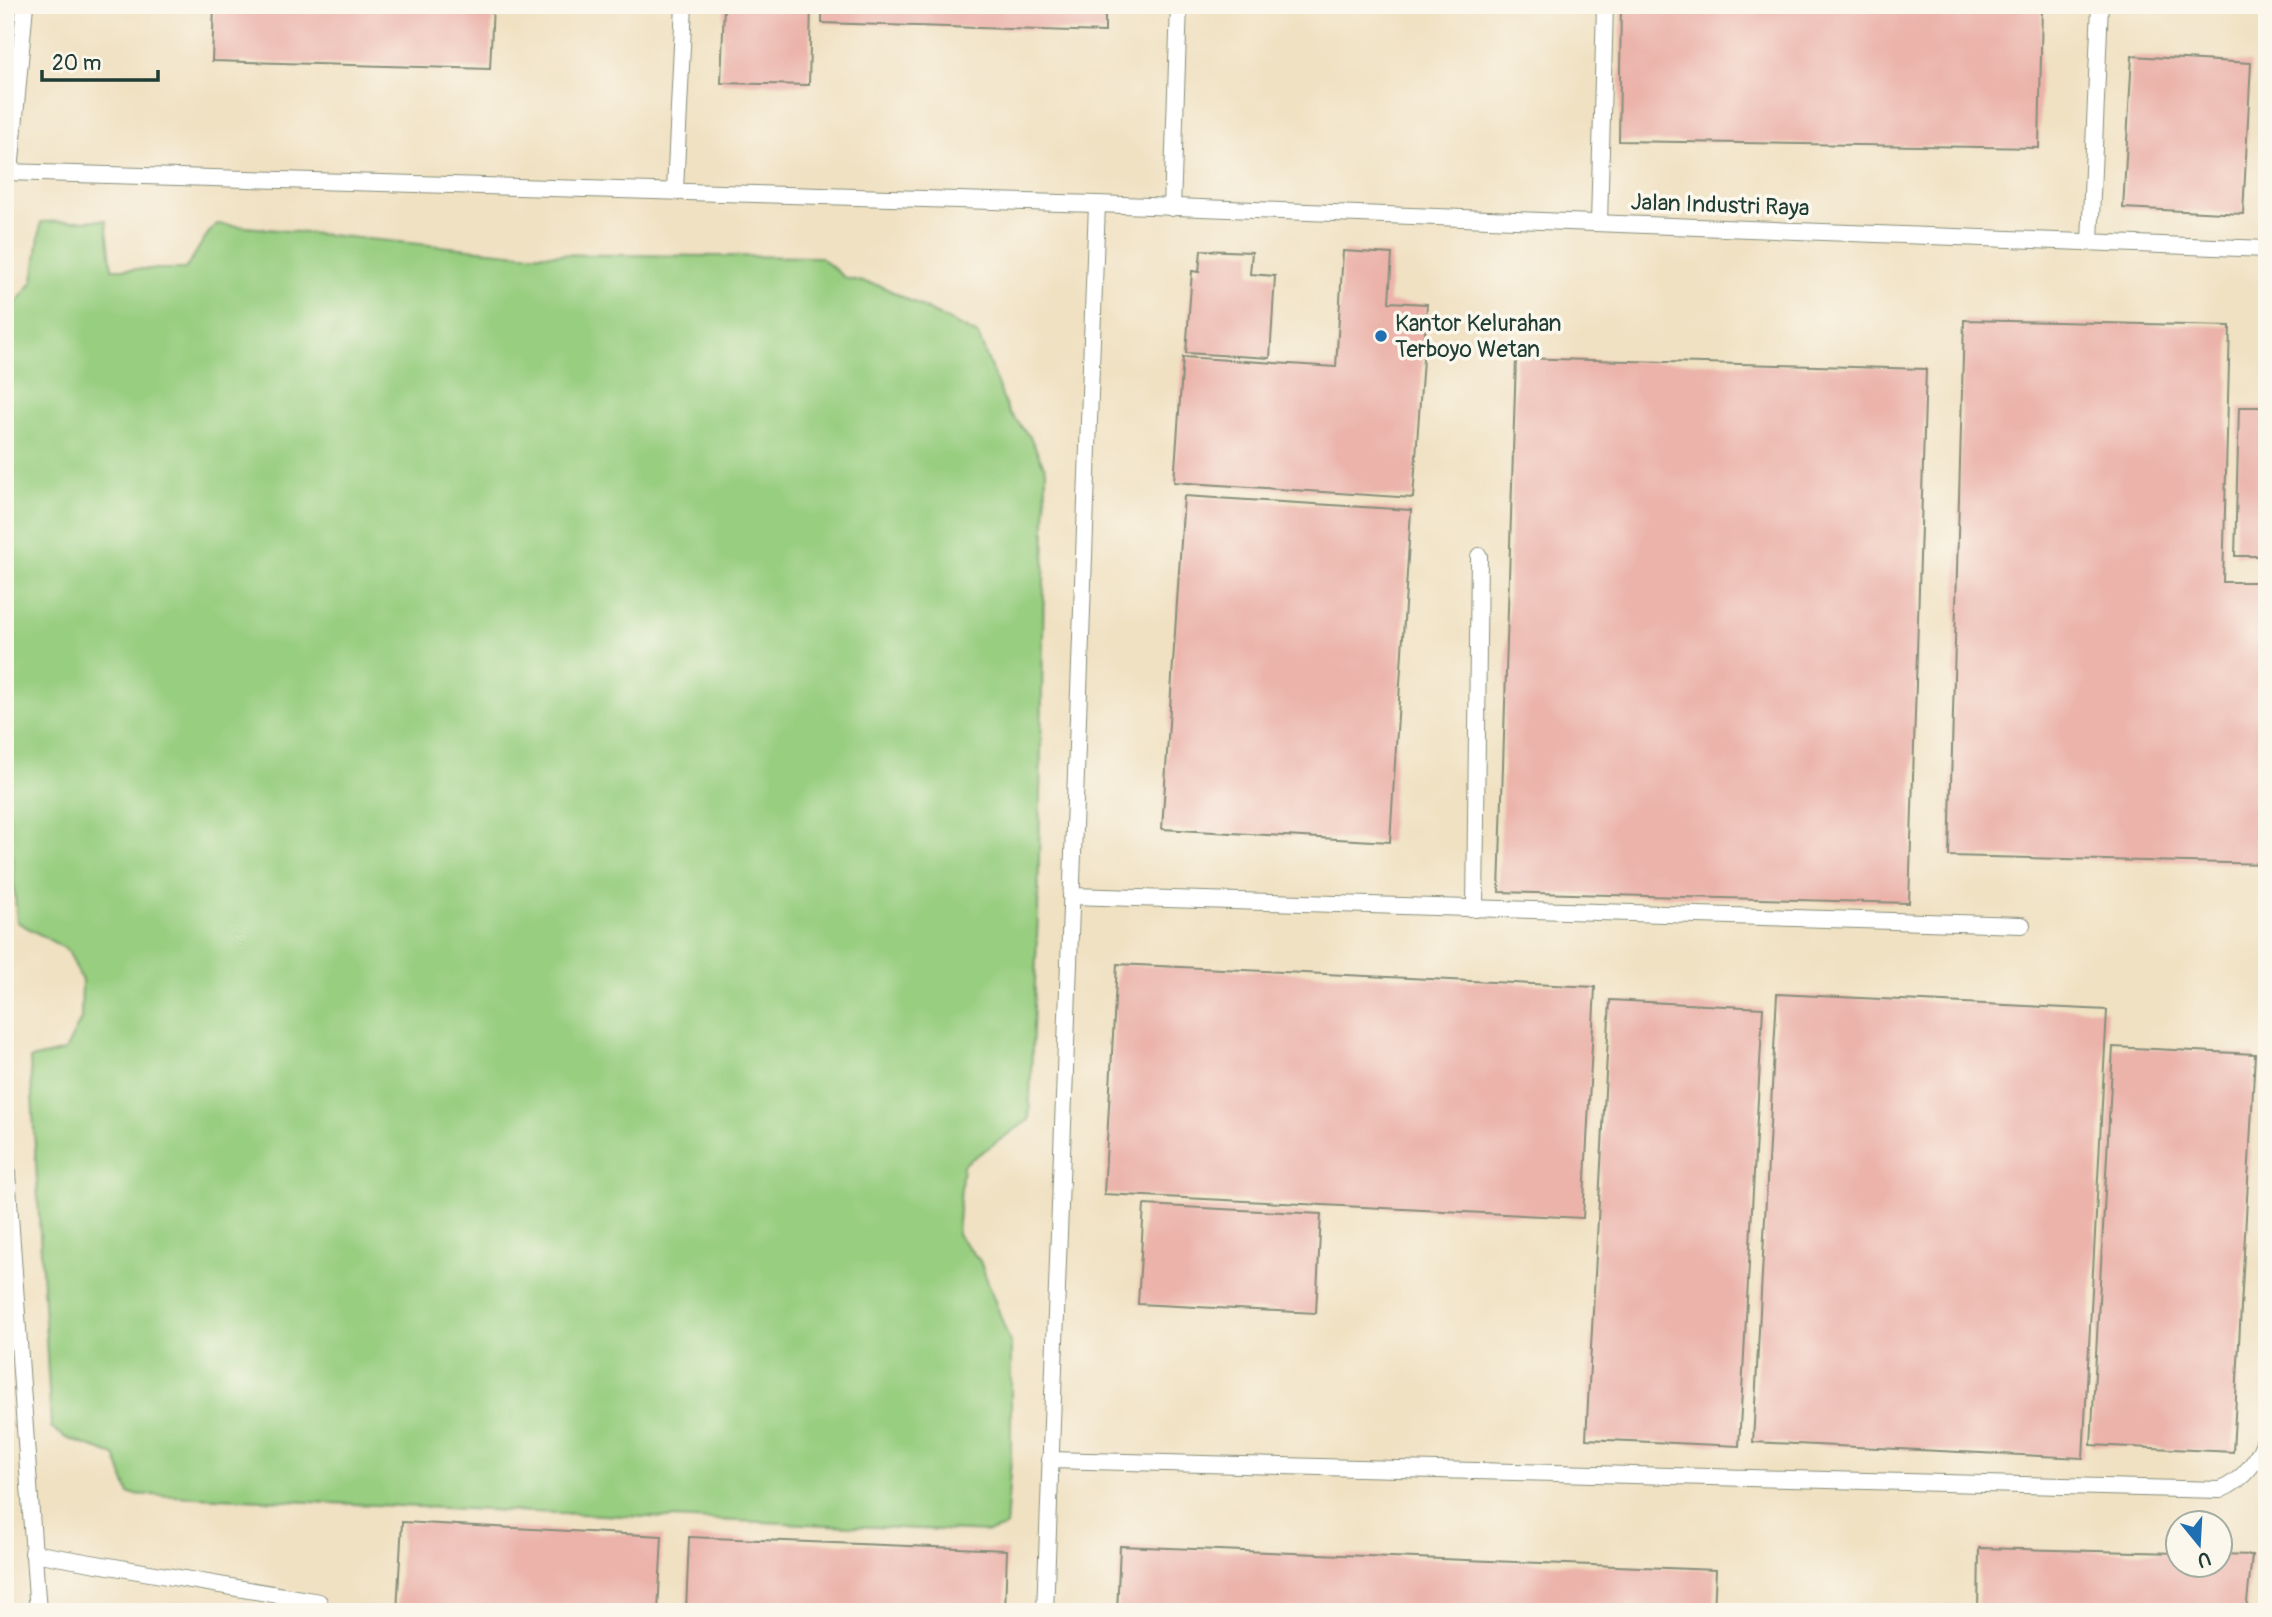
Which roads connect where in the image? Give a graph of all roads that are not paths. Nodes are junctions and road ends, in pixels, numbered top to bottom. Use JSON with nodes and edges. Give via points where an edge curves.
{"nodes":[{"id":1,"x":25,"y":5,"type":"edge"},
{"id":2,"x":684,"y":5,"type":"edge"},
{"id":3,"x":1179,"y":5,"type":"edge"},
{"id":4,"x":1605,"y":5,"type":"edge"},
{"id":5,"x":2100,"y":5,"type":"edge"},
{"id":6,"x":8,"y":172,"type":"edge"},
{"id":7,"x":675,"y":190,"type":"junction"},
{"id":8,"x":1097,"y":204,"type":"junction"},
{"id":9,"x":1172,"y":208,"type":"junction"},
{"id":10,"x":1599,"y":223,"type":"junction"},
{"id":11,"x":2090,"y":241,"type":"junction"},
{"id":12,"x":2267,"y":249,"type":"edge"},
{"id":13,"x":1479,"y":556,"type":"dead end"},
{"id":14,"x":1071,"y":896,"type":"junction"},
{"id":15,"x":1475,"y":909,"type":"junction"},
{"id":16,"x":2022,"y":925,"type":"dead end"},
{"id":17,"x":5,"y":1145,"type":"edge"},
{"id":18,"x":2267,"y":1432,"type":"edge"},
{"id":19,"x":1050,"y":1460,"type":"junction"},
{"id":20,"x":33,"y":1553,"type":"junction"},
{"id":21,"x":319,"y":1602,"type":"dead end"},
{"id":22,"x":38,"y":1612,"type":"edge"},
{"id":23,"x":1045,"y":1612,"type":"edge"}],
"edges":[{"from":1,"to":6,"type":"lane"},
{"from":2,"to":7,"type":"lane"},
{"from":3,"to":9,"type":"lane"},
{"from":4,"to":10,"type":"lane"},
{"from":5,"to":11,"type":"lane"},
{"from":6,"to":7,"type":"lane","name":"Jalan Industri Raya"},
{"from":7,"to":8,"type":"lane","name":"Jalan Industri Raya"},
{"from":8,"to":9,"type":"lane","name":"Jalan Industri Raya"},
{"from":8,"to":14,"type":"lane"},
{"from":9,"to":10,"type":"lane","name":"Jalan Industri Raya"},
{"from":10,"to":11,"type":"lane","name":"Jalan Industri Raya"},
{"from":11,"to":12,"type":"lane","name":"Jalan Industri Raya"},
{"from":13,"to":15,"type":"lane"},
{"from":14,"to":15,"type":"lane"},
{"from":14,"to":19,"type":"lane"},
{"from":15,"to":16,"type":"lane"},
{"from":17,"to":20,"type":"lane"},
{"from":18,"to":19,"type":"lane","via":[[2249,1469],[2220,1490]]},
{"from":19,"to":23,"type":"lane"},
{"from":20,"to":21,"type":"lane"},
{"from":20,"to":22,"type":"lane"}]}
